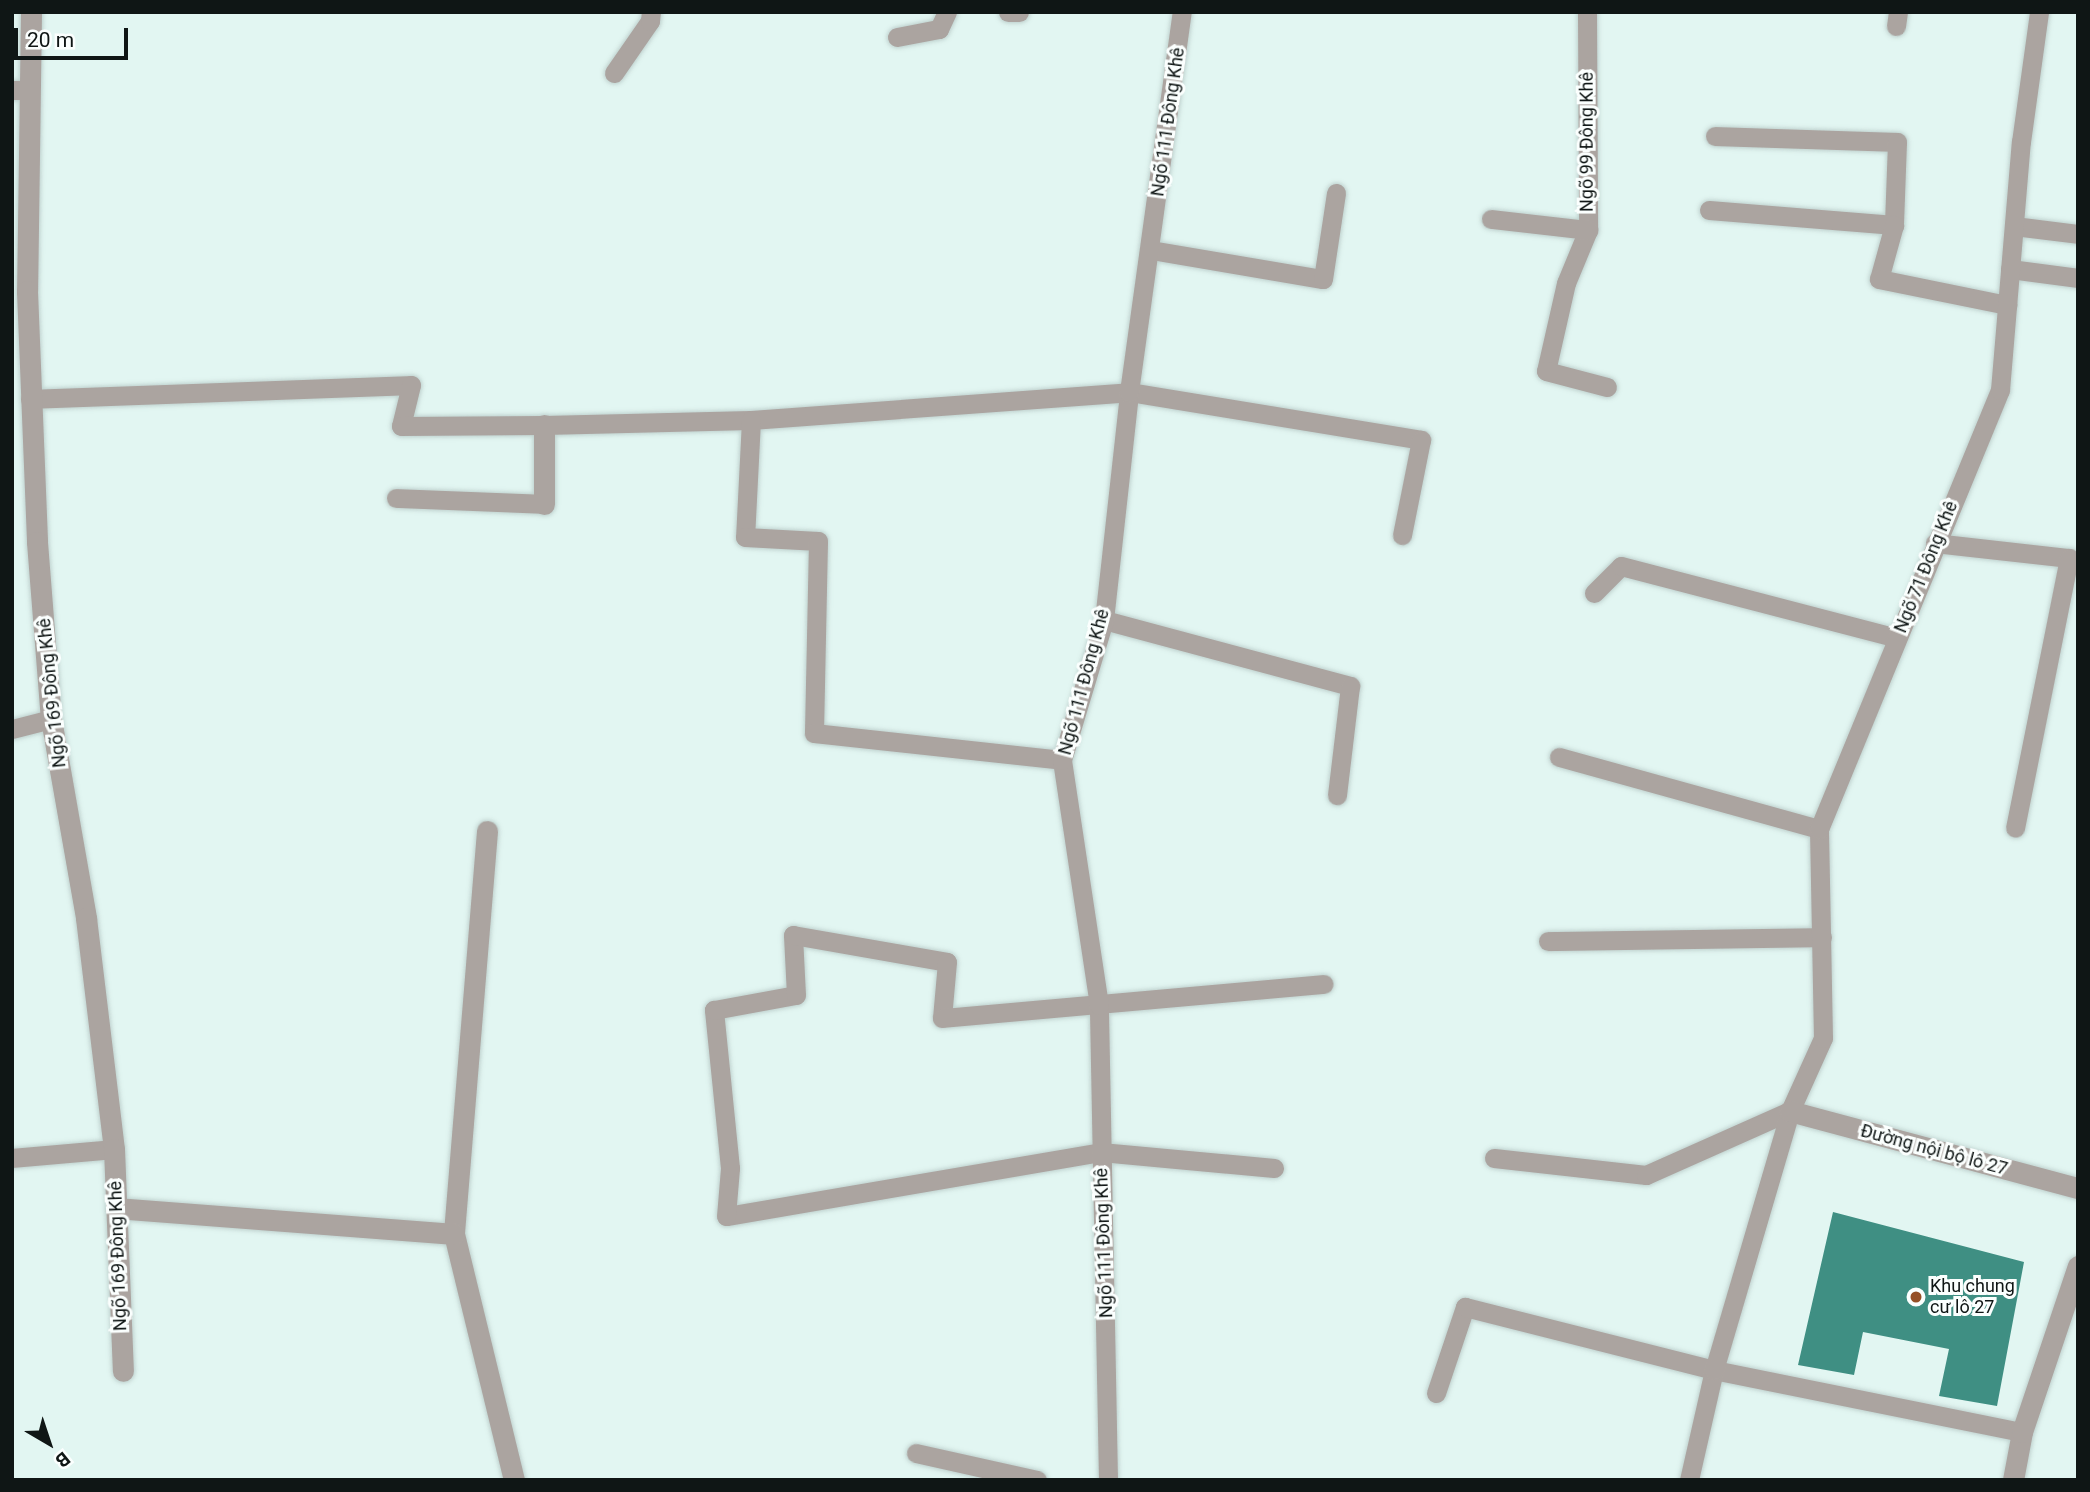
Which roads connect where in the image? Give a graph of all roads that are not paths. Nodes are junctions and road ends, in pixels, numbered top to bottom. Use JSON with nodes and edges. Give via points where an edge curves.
{"nodes":[{"id":1,"x":31,"y":12,"type":"edge"},
{"id":2,"x":651,"y":12,"type":"edge"},
{"id":3,"x":947,"y":12,"type":"edge"},
{"id":4,"x":1008,"y":12,"type":"edge"},
{"id":5,"x":1019,"y":12,"type":"edge"},
{"id":6,"x":1182,"y":12,"type":"edge"},
{"id":7,"x":1587,"y":12,"type":"edge"},
{"id":8,"x":2039,"y":12,"type":"edge"},
{"id":9,"x":897,"y":37,"type":"dead end"},
{"id":10,"x":614,"y":73,"type":"dead end"},
{"id":11,"x":21,"y":90,"type":"edge"},
{"id":12,"x":1715,"y":136,"type":"dead end"},
{"id":13,"x":1336,"y":193,"type":"dead end"},
{"id":14,"x":1709,"y":210,"type":"dead end"},
{"id":15,"x":1491,"y":219,"type":"dead end"},
{"id":16,"x":1894,"y":225,"type":"junction"},
{"id":17,"x":2014,"y":226,"type":"junction"},
{"id":18,"x":1588,"y":230,"type":"junction"},
{"id":19,"x":2078,"y":234,"type":"edge"},
{"id":20,"x":1151,"y":250,"type":"junction"},
{"id":21,"x":2010,"y":269,"type":"junction"},
{"id":22,"x":2078,"y":278,"type":"edge"},
{"id":23,"x":20,"y":291,"type":"edge"},
{"id":24,"x":2007,"y":305,"type":"junction"},
{"id":25,"x":1607,"y":387,"type":"dead end"},
{"id":26,"x":1129,"y":392,"type":"junction"},
{"id":27,"x":30,"y":399,"type":"junction"},
{"id":28,"x":751,"y":420,"type":"junction"},
{"id":29,"x":544,"y":425,"type":"junction"},
{"id":30,"x":396,"y":498,"type":"dead end"},
{"id":31,"x":544,"y":504,"type":"joint"},
{"id":32,"x":1402,"y":535,"type":"dead end"},
{"id":33,"x":1935,"y":543,"type":"junction"},
{"id":34,"x":1594,"y":593,"type":"dead end"},
{"id":35,"x":1104,"y":620,"type":"junction"},
{"id":36,"x":1896,"y":638,"type":"junction"},
{"id":37,"x":51,"y":719,"type":"junction"},
{"id":38,"x":12,"y":729,"type":"edge"},
{"id":39,"x":1559,"y":757,"type":"dead end"},
{"id":40,"x":1062,"y":760,"type":"junction"},
{"id":41,"x":1336,"y":795,"type":"dead end"},
{"id":42,"x":2015,"y":828,"type":"dead end"},
{"id":43,"x":1819,"y":829,"type":"junction"},
{"id":44,"x":486,"y":831,"type":"dead end"},
{"id":45,"x":1822,"y":937,"type":"junction"},
{"id":46,"x":1548,"y":941,"type":"dead end"},
{"id":47,"x":1322,"y":984,"type":"dead end"},
{"id":48,"x":1099,"y":1005,"type":"junction"},
{"id":49,"x":1790,"y":1111,"type":"junction"},
{"id":50,"x":114,"y":1149,"type":"junction"},
{"id":51,"x":1101,"y":1152,"type":"junction"},
{"id":52,"x":12,"y":1158,"type":"edge"},
{"id":53,"x":1494,"y":1158,"type":"dead end"},
{"id":54,"x":1274,"y":1168,"type":"dead end"},
{"id":55,"x":2078,"y":1188,"type":"edge"},
{"id":56,"x":116,"y":1208,"type":"junction"},
{"id":57,"x":454,"y":1234,"type":"junction"},
{"id":58,"x":2078,"y":1266,"type":"edge"},
{"id":59,"x":1714,"y":1370,"type":"junction"},
{"id":60,"x":123,"y":1371,"type":"dead end"},
{"id":61,"x":1436,"y":1393,"type":"dead end"},
{"id":62,"x":2022,"y":1432,"type":"junction"},
{"id":63,"x":916,"y":1453,"type":"dead end"},
{"id":64,"x":514,"y":1480,"type":"edge"},
{"id":65,"x":1037,"y":1480,"type":"edge"},
{"id":66,"x":1108,"y":1480,"type":"edge"},
{"id":67,"x":1689,"y":1480,"type":"edge"},
{"id":68,"x":2013,"y":1480,"type":"edge"}],
"edges":[{"from":1,"to":11,"type":"street","name":"Ngõ 169 Đông Khê"},
{"from":2,"to":10,"type":"lane","via":[[650,21]]},
{"from":3,"to":9,"type":"lane","via":[[939,29]]},
{"from":4,"to":5,"type":"lane"},
{"from":6,"to":20,"type":"lane","name":"Ngõ 111 Đông Khê"},
{"from":7,"to":18,"type":"lane","name":"Ngõ 99 Đông Khê"},
{"from":8,"to":17,"type":"lane","name":"Ngõ 71 Đông Khê"},
{"from":11,"to":23,"type":"street","name":"Ngõ 169 Đông Khê"},
{"from":12,"to":16,"type":"lane","via":[[1897,142]]},
{"from":13,"to":20,"type":"lane","via":[[1323,279]]},
{"from":14,"to":16,"type":"lane"},
{"from":15,"to":18,"type":"lane"},
{"from":16,"to":24,"type":"lane","via":[[1879,279]]},
{"from":17,"to":19,"type":"lane"},
{"from":17,"to":21,"type":"lane","name":"Ngõ 71 Đông Khê"},
{"from":18,"to":25,"type":"lane","name":"Ngõ 99 Đông Khê","via":[[1566,283],[1546,372]]},
{"from":20,"to":26,"type":"lane","name":"Ngõ 111 Đông Khê"},
{"from":21,"to":22,"type":"lane"},
{"from":21,"to":24,"type":"lane","name":"Ngõ 71 Đông Khê"},
{"from":23,"to":27,"type":"street","name":"Ngõ 169 Đông Khê"},
{"from":24,"to":33,"type":"lane","name":"Ngõ 71 Đông Khê","via":[[2000,390]]},
{"from":26,"to":28,"type":"lane"},
{"from":26,"to":32,"type":"lane","via":[[1420,440]]},
{"from":26,"to":35,"type":"lane","name":"Ngõ 111 Đông Khê"},
{"from":27,"to":29,"type":"lane","via":[[411,385],[401,426]]},
{"from":27,"to":37,"type":"street","name":"Ngõ 169 Đông Khê"},
{"from":28,"to":29,"type":"lane"},
{"from":28,"to":40,"type":"lane","via":[[746,537],[818,541],[814,733]]},
{"from":29,"to":31,"type":"street"},
{"from":30,"to":31,"type":"lane"},
{"from":33,"to":36,"type":"lane","name":"Ngõ 71 Đông Khê"},
{"from":33,"to":42,"type":"lane","via":[[2069,558]]},
{"from":34,"to":36,"type":"lane","via":[[1621,566]]},
{"from":35,"to":40,"type":"lane","name":"Ngõ 111 Đông Khê"},
{"from":35,"to":41,"type":"lane","via":[[1350,686]]},
{"from":36,"to":43,"type":"lane","name":"Ngõ 71 Đông Khê"},
{"from":37,"to":38,"type":"lane"},
{"from":37,"to":50,"type":"street","name":"Ngõ 169 Đông Khê","via":[[86,918]]},
{"from":39,"to":43,"type":"lane"},
{"from":40,"to":48,"type":"lane","name":"Ngõ 111 Đông Khê"},
{"from":43,"to":45,"type":"lane","name":"Ngõ 71 Đông Khê"},
{"from":44,"to":57,"type":"street"},
{"from":45,"to":46,"type":"lane"},
{"from":45,"to":49,"type":"lane","name":"Ngõ 71 Đông Khê","via":[[1824,1038]]},
{"from":47,"to":48,"type":"lane"},
{"from":48,"to":51,"type":"lane","name":"Ngõ 111 Đông Khê"},
{"from":48,"to":51,"type":"lane","via":[[942,1018],[947,962],[793,935],[796,995],[714,1010],[730,1168],[726,1216]]},
{"from":49,"to":53,"type":"lane","via":[[1646,1175]]},
{"from":49,"to":55,"type":"street","name":"Đường nội bộ lô 27"},
{"from":49,"to":59,"type":"lane","name":"Ngõ 71 Đông Khê"},
{"from":50,"to":52,"type":"lane"},
{"from":50,"to":56,"type":"street","name":"Ngõ 169 Đông Khê"},
{"from":51,"to":54,"type":"lane"},
{"from":51,"to":66,"type":"lane","name":"Ngõ 111 Đông Khê"},
{"from":56,"to":57,"type":"street"},
{"from":56,"to":60,"type":"street","name":"Ngõ 169 Đông Khê"},
{"from":57,"to":64,"type":"street"},
{"from":58,"to":62,"type":"street"},
{"from":59,"to":61,"type":"lane","via":[[1465,1307]]},
{"from":59,"to":62,"type":"lane"},
{"from":59,"to":67,"type":"lane","name":"Ngõ 71 Đông Khê"},
{"from":62,"to":68,"type":"street"},
{"from":63,"to":65,"type":"lane"}]}
